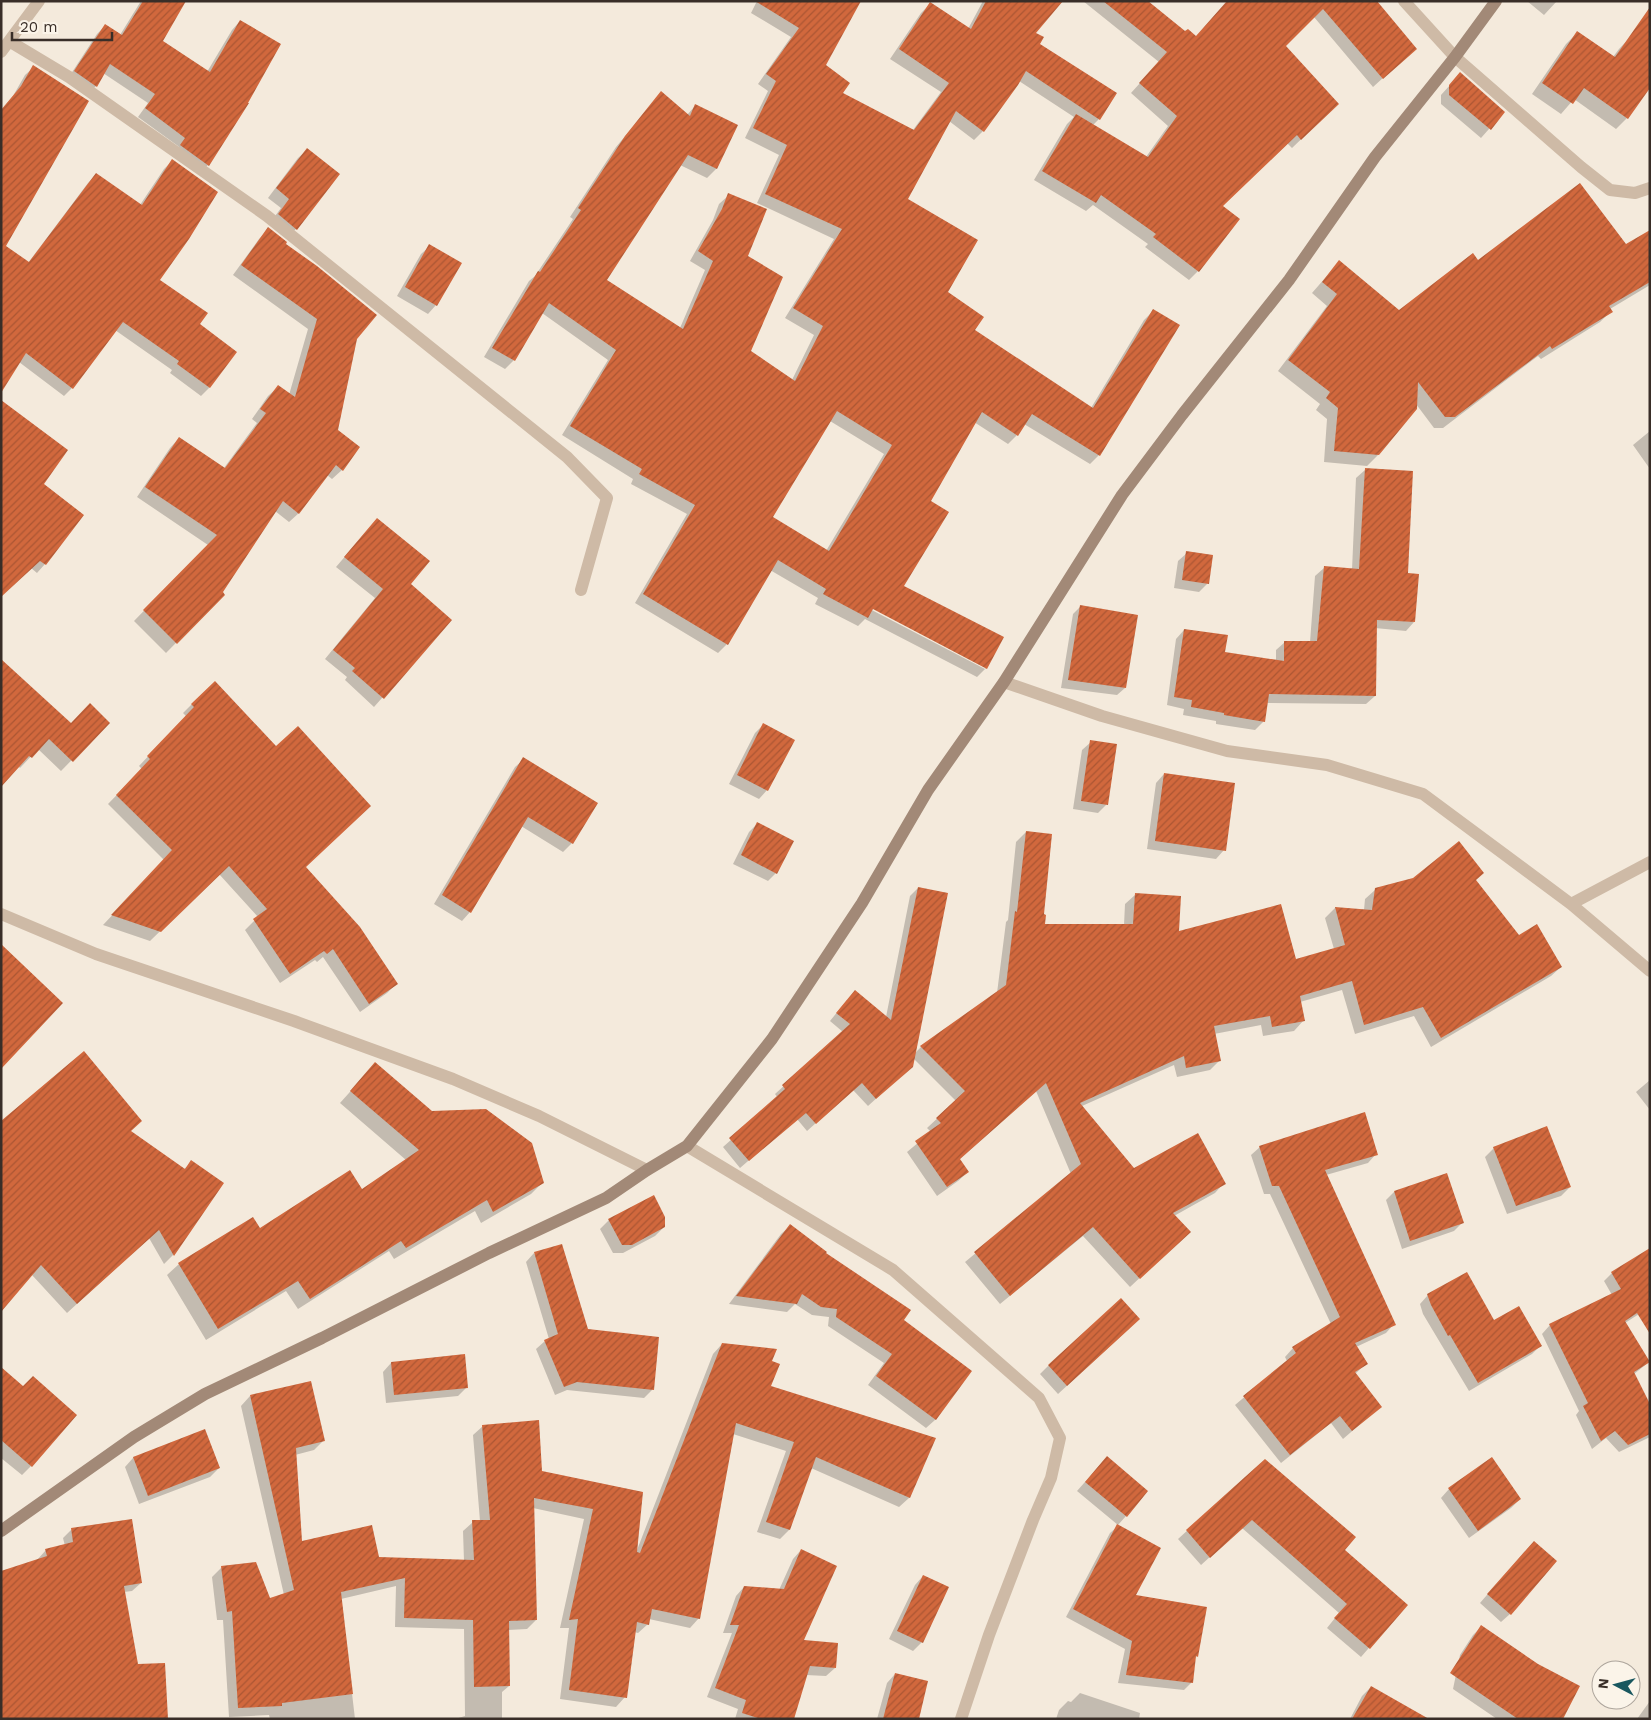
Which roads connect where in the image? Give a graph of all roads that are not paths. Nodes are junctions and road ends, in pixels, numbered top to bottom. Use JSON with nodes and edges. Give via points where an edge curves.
{"nodes":[{"id":1,"x":39,"y":1,"type":"edge"},
{"id":2,"x":1404,"y":1,"type":"edge"},
{"id":3,"x":1496,"y":1,"type":"edge"},
{"id":4,"x":9,"y":41,"type":"junction"},
{"id":5,"x":1,"y":52,"type":"edge"},
{"id":6,"x":1455,"y":57,"type":"junction"},
{"id":7,"x":1650,"y":188,"type":"edge"},
{"id":8,"x":581,"y":590,"type":"dead end"},
{"id":9,"x":1004,"y":682,"type":"junction"},
{"id":10,"x":1650,"y":862,"type":"edge"},
{"id":11,"x":1571,"y":904,"type":"junction"},
{"id":12,"x":1,"y":914,"type":"edge"},
{"id":13,"x":1650,"y":971,"type":"edge"},
{"id":14,"x":687,"y":1146,"type":"junction"},
{"id":15,"x":647,"y":1170,"type":"junction"},
{"id":16,"x":1,"y":1531,"type":"edge"},
{"id":17,"x":960,"y":1719,"type":"edge"}],
"edges":[{"from":1,"to":4,"type":"street"},
{"from":2,"to":6,"type":"street"},
{"from":3,"to":6,"type":"street"},
{"from":4,"to":5,"type":"street"},
{"from":4,"to":8,"type":"street","via":[[69,77],[267,216],[567,457],[608,498]]},
{"from":6,"to":7,"type":"street","via":[[1610,190],[1635,193]]},
{"from":6,"to":9,"type":"street","via":[[1375,157],[1289,280],[1122,495]]},
{"from":9,"to":11,"type":"street","via":[[1102,716],[1227,751],[1327,765],[1423,794]]},
{"from":9,"to":14,"type":"street","via":[[928,790],[862,903],[772,1039]]},
{"from":10,"to":11,"type":"street"},
{"from":11,"to":13,"type":"street"},
{"from":12,"to":15,"type":"street","via":[[96,954],[453,1079],[539,1116]]},
{"from":14,"to":15,"type":"street"},
{"from":14,"to":17,"type":"street","via":[[893,1270],[1039,1398],[1060,1438],[1051,1478],[1032,1520]]},
{"from":15,"to":16,"type":"street","via":[[606,1198],[205,1394],[134,1437]]}]}
